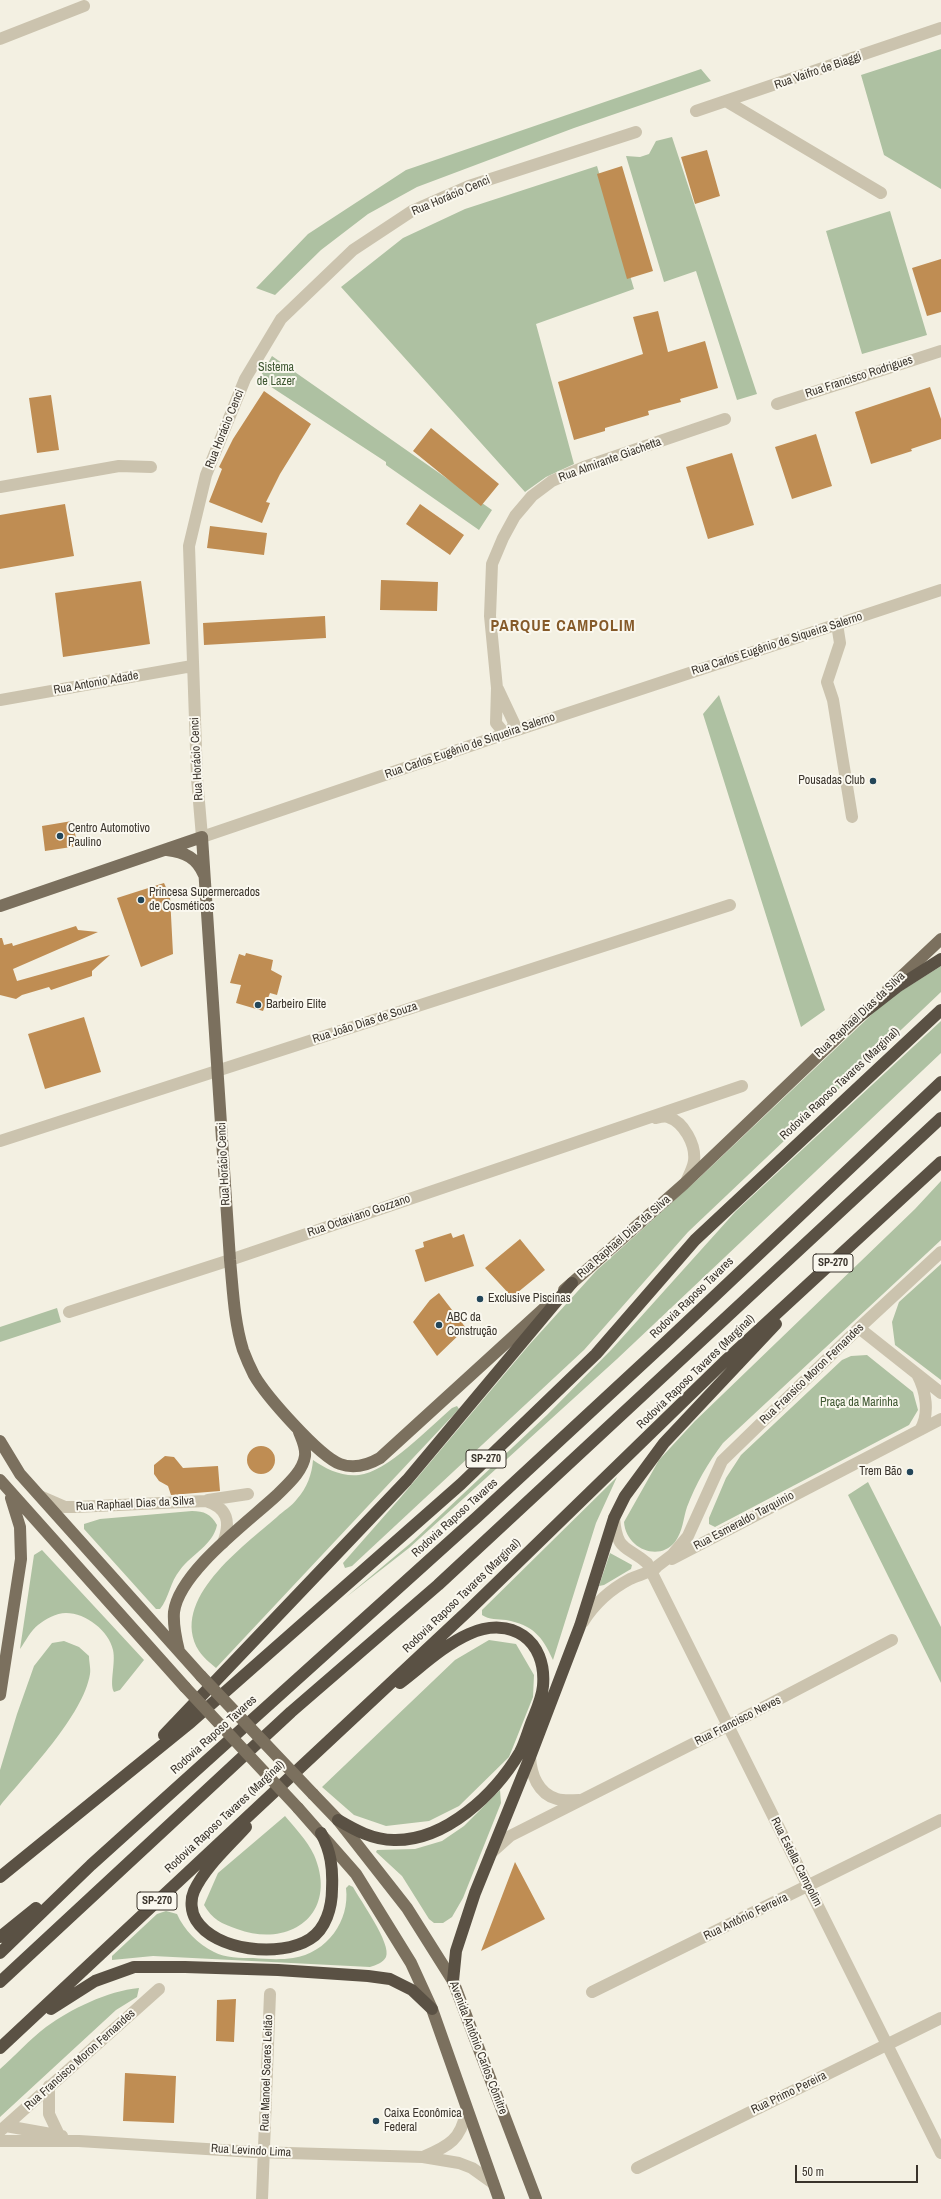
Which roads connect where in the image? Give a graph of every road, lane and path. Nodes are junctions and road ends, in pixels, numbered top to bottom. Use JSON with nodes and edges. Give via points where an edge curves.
{"nodes":[{"id":1,"x":84,"y":6,"type":"dead end"},
{"id":2,"x":941,"y":28,"type":"edge"},
{"id":3,"x":0,"y":39,"type":"edge"},
{"id":4,"x":726,"y":101,"type":"junction"},
{"id":5,"x":696,"y":111,"type":"dead end"},
{"id":6,"x":636,"y":132,"type":"dead end"},
{"id":7,"x":881,"y":193,"type":"dead end"},
{"id":8,"x":941,"y":351,"type":"edge"},
{"id":9,"x":777,"y":404,"type":"dead end"},
{"id":10,"x":725,"y":420,"type":"dead end"},
{"id":11,"x":151,"y":467,"type":"dead end"},
{"id":12,"x":0,"y":487,"type":"edge"},
{"id":13,"x":941,"y":590,"type":"edge"},
{"id":14,"x":837,"y":624,"type":"junction"},
{"id":15,"x":192,"y":666,"type":"junction"},
{"id":16,"x":497,"y":688,"type":"junction"},
{"id":17,"x":0,"y":700,"type":"edge"},
{"id":18,"x":508,"y":733,"type":"junction"},
{"id":19,"x":852,"y":817,"type":"dead end"},
{"id":20,"x":202,"y":837,"type":"junction"},
{"id":21,"x":164,"y":850,"type":"junction"},
{"id":22,"x":206,"y":882,"type":"junction"},
{"id":23,"x":730,"y":904,"type":"dead end"},
{"id":24,"x":0,"y":906,"type":"edge"},
{"id":25,"x":941,"y":939,"type":"edge"},
{"id":26,"x":941,"y":959,"type":"edge"},
{"id":27,"x":941,"y":1010,"type":"edge"},
{"id":28,"x":856,"y":1019,"type":"junction"},
{"id":29,"x":218,"y":1069,"type":"junction"},
{"id":30,"x":941,"y":1082,"type":"edge"},
{"id":31,"x":742,"y":1086,"type":"dead end"},
{"id":32,"x":649,"y":1118,"type":"junction"},
{"id":33,"x":941,"y":1118,"type":"edge"},
{"id":34,"x":0,"y":1141,"type":"edge"},
{"id":35,"x":941,"y":1162,"type":"edge"},
{"id":36,"x":684,"y":1184,"type":"junction"},
{"id":37,"x":846,"y":1251,"type":"junction"},
{"id":38,"x":941,"y":1252,"type":"edge"},
{"id":39,"x":230,"y":1260,"type":"junction"},
{"id":40,"x":572,"y":1283,"type":"junction"},
{"id":41,"x":70,"y":1312,"type":"dead end"},
{"id":42,"x":859,"y":1328,"type":"junction"},
{"id":43,"x":916,"y":1373,"type":"junction"},
{"id":44,"x":941,"y":1393,"type":"edge"},
{"id":45,"x":941,"y":1419,"type":"edge"},
{"id":46,"x":297,"y":1428,"type":"junction"},
{"id":47,"x":920,"y":1430,"type":"junction"},
{"id":48,"x":0,"y":1441,"type":"edge"},
{"id":49,"x":4,"y":1485,"type":"edge"},
{"id":50,"x":248,"y":1494,"type":"dead end"},
{"id":51,"x":42,"y":1497,"type":"junction"},
{"id":52,"x":229,"y":1498,"type":"junction"},
{"id":53,"x":206,"y":1501,"type":"junction"},
{"id":54,"x":700,"y":1509,"type":"junction"},
{"id":55,"x":224,"y":1511,"type":"junction"},
{"id":56,"x":614,"y":1518,"type":"junction"},
{"id":57,"x":713,"y":1537,"type":"junction"},
{"id":58,"x":223,"y":1543,"type":"junction"},
{"id":59,"x":651,"y":1571,"type":"junction"},
{"id":60,"x":580,"y":1626,"type":"junction"},
{"id":61,"x":892,"y":1640,"type":"dead end"},
{"id":62,"x":179,"y":1653,"type":"junction"},
{"id":63,"x":0,"y":1695,"type":"edge"},
{"id":64,"x":348,"y":1723,"type":"junction"},
{"id":65,"x":728,"y":1726,"type":"junction"},
{"id":66,"x":315,"y":1753,"type":"junction"},
{"id":67,"x":530,"y":1757,"type":"junction"},
{"id":68,"x":127,"y":1774,"type":"junction"},
{"id":69,"x":582,"y":1800,"type":"junction"},
{"id":70,"x":338,"y":1820,"type":"junction"},
{"id":71,"x":941,"y":1820,"type":"edge"},
{"id":72,"x":321,"y":1833,"type":"junction"},
{"id":73,"x":491,"y":1853,"type":"junction"},
{"id":74,"x":91,"y":1865,"type":"junction"},
{"id":75,"x":0,"y":1877,"type":"edge"},
{"id":76,"x":809,"y":1886,"type":"junction"},
{"id":77,"x":0,"y":1937,"type":"edge"},
{"id":78,"x":0,"y":1953,"type":"edge"},
{"id":79,"x":453,"y":1981,"type":"junction"},
{"id":80,"x":0,"y":1982,"type":"edge"},
{"id":81,"x":159,"y":1989,"type":"dead end"},
{"id":82,"x":592,"y":1992,"type":"dead end"},
{"id":83,"x":270,"y":1994,"type":"dead end"},
{"id":84,"x":432,"y":2009,"type":"junction"},
{"id":85,"x":941,"y":2018,"type":"edge"},
{"id":86,"x":888,"y":2045,"type":"junction"},
{"id":87,"x":0,"y":2048,"type":"edge"},
{"id":88,"x":0,"y":2053,"type":"edge"},
{"id":89,"x":49,"y":2086,"type":"junction"},
{"id":90,"x":466,"y":2112,"type":"junction"},
{"id":91,"x":3,"y":2128,"type":"edge"},
{"id":92,"x":59,"y":2134,"type":"junction"},
{"id":93,"x":0,"y":2141,"type":"edge"},
{"id":94,"x":79,"y":2141,"type":"junction"},
{"id":95,"x":264,"y":2153,"type":"junction"},
{"id":96,"x":941,"y":2153,"type":"edge"},
{"id":97,"x":423,"y":2157,"type":"junction"},
{"id":98,"x":637,"y":2168,"type":"dead end"},
{"id":99,"x":493,"y":2183,"type":"junction"},
{"id":100,"x":262,"y":2199,"type":"edge"},
{"id":101,"x":499,"y":2199,"type":"edge"},
{"id":102,"x":536,"y":2199,"type":"edge"}],
"edges":[{"from":1,"to":3,"type":"street"},
{"from":2,"to":4,"type":"street","name":"Rua Vaifro de Biaggi"},
{"from":4,"to":5,"type":"street","name":"Rua Vaifro de Biaggi"},
{"from":4,"to":7,"type":"street"},
{"from":6,"to":15,"type":"street","name":"Rua Horácio Cenci","via":[[469,186],[412,211],[353,250],[281,319],[245,379],[206,475],[189,546]]},
{"from":8,"to":9,"type":"street","name":"Rua Francisco Rodrigues"},
{"from":10,"to":16,"type":"street","name":"Rua Almirante Giachetta","via":[[584,467],[552,481],[532,496],[515,516],[492,564],[490,616]]},
{"from":11,"to":12,"type":"street","via":[[119,466]]},
{"from":13,"to":14,"type":"street","name":"Rua Carlos Eugênio de Siqueira Salerno"},
{"from":14,"to":18,"type":"street","name":"Rua Carlos Eugênio de Siqueira Salerno"},
{"from":14,"to":19,"type":"street","via":[[840,643],[827,682],[833,700]]},
{"from":15,"to":17,"type":"street","name":"Rua Antonio Adade"},
{"from":15,"to":20,"type":"street","name":"Rua Horácio Cenci"},
{"from":16,"to":18,"type":"street","name":"Rua Almirante Giachetta","via":[[514,722]]},
{"from":16,"to":18,"type":"street","name":"Rua Almirante Giachetta","via":[[496,723]]},
{"from":18,"to":20,"type":"street","name":"Rua Carlos Eugênio de Siqueira Salerno"},
{"from":20,"to":21,"type":"main road","name":"Rua Carlos Eugênio de Siqueira Salerno"},
{"from":20,"to":22,"type":"main road","name":"Rua Horácio Cenci"},
{"from":21,"to":22,"type":"main road","name":"Rua Horácio Cenci","via":[[180,852],[192,858]]},
{"from":21,"to":24,"type":"main road","name":"Rua Carlos Eugênio de Siqueira Salerno"},
{"from":22,"to":29,"type":"main road","name":"Rua Horácio Cenci"},
{"from":23,"to":29,"type":"street","name":"Rua João Dias de Souza"},
{"from":25,"to":28,"type":"main road","name":"Rua Raphael Dias da Silva"},
{"from":26,"to":28,"type":"highway","via":[[897,987]]},
{"from":27,"to":68,"type":"highway","name":"Rodovia Raposo Tavares (Marginal)","number":"SP-270","via":[[695,1240],[596,1354],[461,1484],[191,1722]]},
{"from":28,"to":36,"type":"main road","name":"Rua Raphael Dias da Silva"},
{"from":29,"to":34,"type":"street","name":"Rua João Dias de Souza"},
{"from":29,"to":39,"type":"main road","name":"Rua Horácio Cenci"},
{"from":30,"to":74,"type":"highway","name":"Rodovia Raposo Tavares","number":"SP-270","via":[[477,1517]]},
{"from":31,"to":32,"type":"street","name":"Rua Octaviano Gozzano"},
{"from":32,"to":36,"type":"street","name":"Rua Octaviano Gozzano","via":[[667,1116],[683,1127],[689,1138],[694,1162]]},
{"from":32,"to":39,"type":"street","name":"Rua Octaviano Gozzano"},
{"from":33,"to":80,"type":"highway","number":"SP-270","via":[[450,1575],[291,1712]]},
{"from":35,"to":37,"type":"highway","name":"Rodovia Raposo Tavares (Marginal)","number":"SP-270"},
{"from":36,"to":40,"type":"main road","name":"Rua Raphael Dias da Silva"},
{"from":37,"to":56,"type":"highway","number":"SP-270","via":[[664,1443],[625,1496]]},
{"from":37,"to":64,"type":"highway","name":"Rodovia Raposo Tavares (Marginal)","number":"SP-270","via":[[724,1362],[470,1609]]},
{"from":38,"to":42,"type":"street","name":"Rua Fransico Moron Fernandes"},
{"from":39,"to":41,"type":"street","name":"Rua Octaviano Gozzano"},
{"from":39,"to":46,"type":"main road","name":"Rua Horácio Cenci","via":[[236,1326],[244,1351],[254,1375]]},
{"from":40,"to":46,"type":"main road","name":"Rua Raphael Dias da Silva","via":[[373,1462],[355,1466],[334,1461]]},
{"from":40,"to":68,"type":"highway","via":[[407,1480]]},
{"from":42,"to":43,"type":"street"},
{"from":42,"to":54,"type":"street","name":"Rua Fransico Moron Fernandes","via":[[722,1461]]},
{"from":43,"to":44,"type":"street"},
{"from":43,"to":47,"type":"street","via":[[921,1382],[926,1407],[925,1423]]},
{"from":45,"to":47,"type":"street","name":"Rua Esmeraldo Tarquinio"},
{"from":46,"to":58,"type":"main road","via":[[305,1456],[297,1474]]},
{"from":47,"to":57,"type":"street","name":"Rua Esmeraldo Tarquinio"},
{"from":48,"to":51,"type":"main road","via":[[20,1474]]},
{"from":49,"to":63,"type":"main road","via":[[20,1527],[21,1552]]},
{"from":49,"to":72,"type":"main road","bridge":true,"via":[[185,1688]]},
{"from":50,"to":52,"type":"street","name":"Rua Raphael Dias da Silva"},
{"from":51,"to":53,"type":"street","name":"Rua Raphael Dias da Silva","via":[[64,1507],[75,1508]]},
{"from":51,"to":62,"type":"main road"},
{"from":52,"to":53,"type":"street","name":"Rua Raphael Dias da Silva"},
{"from":52,"to":55,"type":"street","via":[[222,1506]]},
{"from":53,"to":55,"type":"street","name":"Rua Raphael Dias da Silva","via":[[217,1504]]},
{"from":54,"to":57,"type":"street","name":"Rua Fransico Moron Fernandes","via":[[698,1533],[702,1537]]},
{"from":54,"to":59,"type":"street","name":"Rua Fransico Moron Fernandes","via":[[688,1536]]},
{"from":55,"to":58,"type":"street","via":[[227,1530]]},
{"from":56,"to":59,"type":"street","via":[[618,1541],[627,1551],[647,1563]]},
{"from":56,"to":60,"type":"highway"},
{"from":57,"to":59,"type":"street","name":"Rua Esmeraldo Tarquinio"},
{"from":58,"to":62,"type":"main road","via":[[179,1595],[174,1612],[174,1628]]},
{"from":59,"to":60,"type":"street","name":"Rua Esmeraldo Tarquinio","via":[[631,1578],[612,1589],[590,1610]]},
{"from":59,"to":65,"type":"street","name":"Rua Estella Campolim"},
{"from":60,"to":67,"type":"highway"},
{"from":61,"to":65,"type":"street","name":"Rua Francisco Neves"},
{"from":62,"to":70,"type":"main road","name":"Avenida Antônio Carlos Cômitre","bridge":true},
{"from":64,"to":66,"type":"highway","name":"Rodovia Raposo Tavares (Marginal)","number":"SP-270"},
{"from":64,"to":70,"type":"highway","via":[[458,1640],[485,1629],[512,1629],[528,1638],[543,1667],[543,1688],[520,1751],[502,1778],[454,1822],[425,1836],[394,1840],[366,1835]]},
{"from":65,"to":69,"type":"street","name":"Rua Francisco Neves"},
{"from":65,"to":76,"type":"street","name":"Rua Estella Campolim"},
{"from":66,"to":72,"type":"highway","via":[[209,1869],[194,1891],[192,1913],[202,1930],[228,1945],[255,1949],[284,1948],[310,1939],[329,1915],[332,1894],[333,1869],[329,1848]]},
{"from":66,"to":87,"type":"highway","name":"Rodovia Raposo Tavares (Marginal)","number":"SP-270"},
{"from":67,"to":69,"type":"street","name":"Rua Francisco Neves","via":[[532,1775],[548,1794],[557,1799]]},
{"from":67,"to":73,"type":"highway"},
{"from":68,"to":75,"type":"highway","name":"Rodovia Raposo Tavares (Marginal)","number":"SP-270"},
{"from":69,"to":73,"type":"street","name":"Rua Francisco Neves","via":[[510,1836]]},
{"from":70,"to":79,"type":"main road","name":"Avenida Antônio Carlos Cômitre","via":[[407,1908]]},
{"from":71,"to":76,"type":"street","name":"Rua Antônio Ferreira"},
{"from":72,"to":84,"type":"main road","via":[[356,1874],[385,1919],[411,1962]]},
{"from":73,"to":79,"type":"highway","via":[[456,1951]]},
{"from":74,"to":77,"type":"highway"},
{"from":74,"to":78,"type":"highway","name":"Rodovia Raposo Tavares","number":"SP-270"},
{"from":76,"to":82,"type":"street","name":"Rua Antônio Ferreira"},
{"from":76,"to":86,"type":"street","name":"Rua Estella Campolim"},
{"from":79,"to":102,"type":"main road","name":"Avenida Antônio Carlos Cômitre"},
{"from":81,"to":89,"type":"street","name":"Rua Francisco Moron Fernandes"},
{"from":83,"to":95,"type":"street","name":"Rua Manoel Soares Leitão"},
{"from":84,"to":88,"type":"highway","via":[[412,1990],[390,1979],[278,1970],[134,1967],[95,1981],[55,2005]]},
{"from":84,"to":90,"type":"main road"},
{"from":85,"to":86,"type":"street","name":"Rua Primo Pereira"},
{"from":86,"to":96,"type":"street","name":"Rua Estella Campolim"},
{"from":86,"to":98,"type":"street","name":"Rua Primo Pereira"},
{"from":89,"to":91,"type":"street","name":"Rua Francisco Moron Fernandes"},
{"from":89,"to":92,"type":"street","via":[[49,2114]]},
{"from":90,"to":97,"type":"street","name":"Rua Levindo Lima","via":[[464,2125],[455,2140],[439,2151]]},
{"from":90,"to":99,"type":"main road"},
{"from":91,"to":92,"type":"street","name":"Rua Levindo Lima"},
{"from":92,"to":94,"type":"street","name":"Rua Levindo Lima"},
{"from":93,"to":94,"type":"street","name":"Rua Levindo Lima"},
{"from":94,"to":95,"type":"street","name":"Rua Levindo Lima"},
{"from":95,"to":97,"type":"street","name":"Rua Levindo Lima"},
{"from":95,"to":100,"type":"street","name":"Rua Manoel Soares Leitão"},
{"from":97,"to":99,"type":"street","name":"Rua Levindo Lima","via":[[459,2163],[472,2168]]},
{"from":99,"to":101,"type":"main road"}]}
